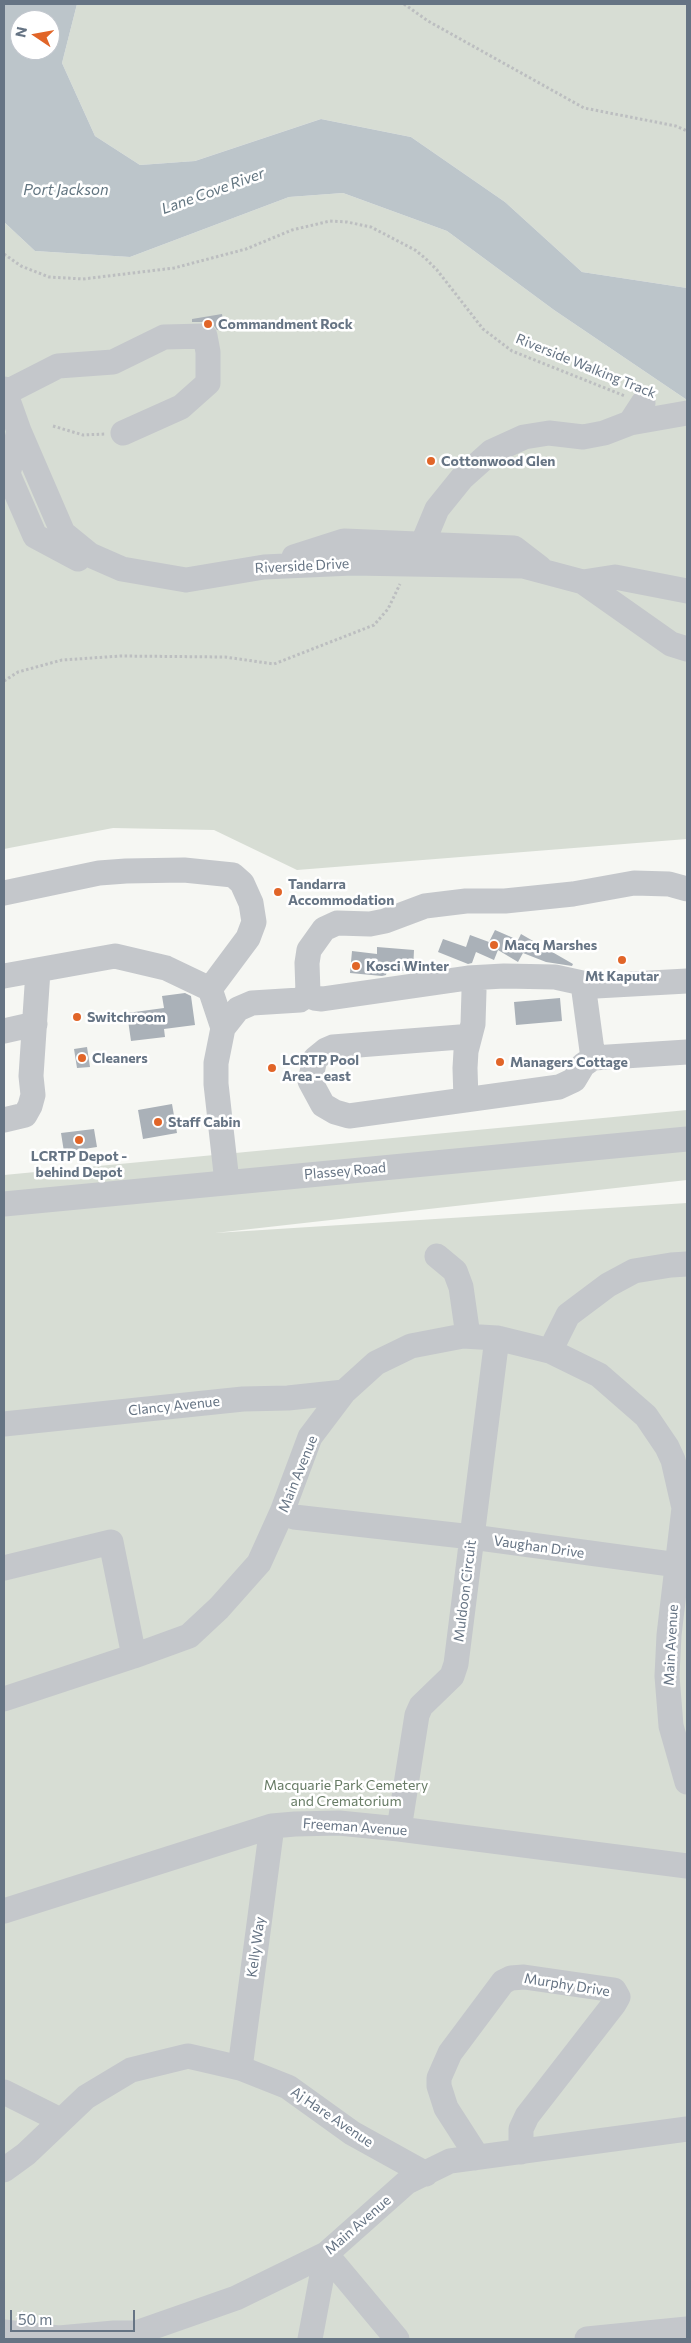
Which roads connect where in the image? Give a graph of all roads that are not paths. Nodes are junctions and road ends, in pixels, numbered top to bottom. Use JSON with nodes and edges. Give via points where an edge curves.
{"nodes":[{"id":1,"x":5,"y":391,"type":"edge"},
{"id":2,"x":687,"y":414,"type":"edge"},
{"id":3,"x":123,"y":433,"type":"road end"},
{"id":4,"x":416,"y":554,"type":"junction"},
{"id":5,"x":583,"y":582,"type":"junction"},
{"id":6,"x":687,"y":591,"type":"edge"},
{"id":7,"x":687,"y":649,"type":"edge"},
{"id":8,"x":687,"y":889,"type":"edge"},
{"id":9,"x":4,"y":892,"type":"edge"},
{"id":10,"x":38,"y":971,"type":"junction"},
{"id":11,"x":4,"y":976,"type":"edge"},
{"id":12,"x":472,"y":978,"type":"junction"},
{"id":13,"x":687,"y":981,"type":"edge"},
{"id":14,"x":583,"y":984,"type":"junction"},
{"id":15,"x":210,"y":989,"type":"junction"},
{"id":16,"x":308,"y":993,"type":"junction"},
{"id":17,"x":35,"y":1024,"type":"junction"},
{"id":18,"x":222,"y":1028,"type":"junction"},
{"id":19,"x":4,"y":1031,"type":"edge"},
{"id":20,"x":469,"y":1038,"type":"junction"},
{"id":21,"x":687,"y":1052,"type":"edge"},
{"id":22,"x":593,"y":1058,"type":"junction"},
{"id":23,"x":466,"y":1100,"type":"junction"},
{"id":24,"x":4,"y":1120,"type":"edge"},
{"id":25,"x":687,"y":1139,"type":"edge"},
{"id":26,"x":227,"y":1182,"type":"junction"},
{"id":27,"x":4,"y":1204,"type":"edge"},
{"id":28,"x":437,"y":1256,"type":"dead end"},
{"id":29,"x":687,"y":1264,"type":"edge"},
{"id":30,"x":468,"y":1336,"type":"junction"},
{"id":31,"x":497,"y":1338,"type":"junction"},
{"id":32,"x":550,"y":1351,"type":"junction"},
{"id":33,"x":344,"y":1392,"type":"junction"},
{"id":34,"x":4,"y":1424,"type":"edge"},
{"id":35,"x":680,"y":1453,"type":"edge"},
{"id":36,"x":282,"y":1512,"type":"junction"},
{"id":37,"x":472,"y":1537,"type":"junction"},
{"id":38,"x":678,"y":1565,"type":"junction"},
{"id":39,"x":4,"y":1568,"type":"edge"},
{"id":40,"x":134,"y":1656,"type":"junction"},
{"id":41,"x":687,"y":1661,"type":"edge"},
{"id":42,"x":668,"y":1676,"type":"junction"},
{"id":43,"x":4,"y":1699,"type":"edge"},
{"id":44,"x":687,"y":1782,"type":"edge"},
{"id":45,"x":272,"y":1826,"type":"junction"},
{"id":46,"x":399,"y":1829,"type":"junction"},
{"id":47,"x":687,"y":1866,"type":"edge"},
{"id":48,"x":4,"y":1911,"type":"edge"},
{"id":49,"x":240,"y":2068,"type":"junction"},
{"id":50,"x":4,"y":2092,"type":"edge"},
{"id":51,"x":60,"y":2120,"type":"junction"},
{"id":52,"x":687,"y":2129,"type":"edge"},
{"id":53,"x":521,"y":2152,"type":"junction"},
{"id":54,"x":474,"y":2158,"type":"junction"},
{"id":55,"x":4,"y":2170,"type":"edge"},
{"id":56,"x":426,"y":2174,"type":"junction"},
{"id":57,"x":326,"y":2254,"type":"junction"},
{"id":58,"x":687,"y":2330,"type":"edge"},
{"id":59,"x":4,"y":2332,"type":"edge"},
{"id":60,"x":113,"y":2336,"type":"edge"},
{"id":61,"x":310,"y":2339,"type":"edge"},
{"id":62,"x":397,"y":2339,"type":"edge"},
{"id":63,"x":587,"y":2339,"type":"edge"}],
"edges":[{"from":1,"to":3,"type":"street","via":[[58,366],[113,362],[164,337],[205,336],[208,383],[181,407]]},
{"from":1,"to":4,"type":"street","name":"Riverside Drive","via":[[63,533],[90,554],[122,570],[186,580],[264,567]]},
{"from":2,"to":4,"type":"street","via":[[637,413],[604,433],[583,437],[550,433],[524,437],[491,452],[462,478],[438,509]]},
{"from":4,"to":5,"type":"street","name":"Riverside Drive","via":[[523,566]]},
{"from":5,"to":6,"type":"street","via":[[615,577]]},
{"from":5,"to":7,"type":"street","name":"Riverside Drive","via":[[671,644]]},
{"from":8,"to":16,"type":"street","via":[[658,883],[621,884],[573,894],[504,901],[478,899],[425,906],[370,924],[337,923],[324,930],[309,950]]},
{"from":9,"to":15,"type":"street","via":[[100,873],[184,870],[233,876],[242,883],[254,922],[248,938]]},
{"from":10,"to":11,"type":"street"},
{"from":10,"to":15,"type":"street","via":[[115,956],[166,968]]},
{"from":10,"to":17,"type":"street"},
{"from":12,"to":14,"type":"street","via":[[555,977]]},
{"from":12,"to":16,"type":"street","via":[[322,999]]},
{"from":12,"to":20,"type":"street","via":[[473,1024]]},
{"from":13,"to":14,"type":"street","via":[[607,986]]},
{"from":14,"to":22,"type":"street"},
{"from":15,"to":18,"type":"street"},
{"from":16,"to":18,"type":"street","via":[[300,1000],[252,1003],[238,1009]]},
{"from":17,"to":19,"type":"street"},
{"from":17,"to":24,"type":"street","via":[[30,1106],[25,1115]]},
{"from":18,"to":26,"type":"street","via":[[216,1064],[217,1102]]},
{"from":20,"to":23,"type":"street","via":[[465,1060]]},
{"from":20,"to":23,"type":"street","via":[[333,1048],[315,1059],[310,1081],[323,1105],[349,1116]]},
{"from":21,"to":22,"type":"street"},
{"from":22,"to":23,"type":"street","via":[[583,1065],[574,1080],[559,1087]]},
{"from":25,"to":26,"type":"street","name":"Plassey Road"},
{"from":26,"to":27,"type":"street","name":"Plassey Road"},
{"from":28,"to":30,"type":"street","via":[[455,1271],[461,1287]]},
{"from":29,"to":32,"type":"street","via":[[634,1271],[608,1285],[568,1315]]},
{"from":30,"to":31,"type":"street","name":"Main Avenue"},
{"from":30,"to":33,"type":"street","name":"Main Avenue","via":[[411,1346],[376,1363]]},
{"from":31,"to":32,"type":"street","name":"Main Avenue"},
{"from":31,"to":37,"type":"street","name":"Muldoon Circuit"},
{"from":32,"to":35,"type":"street","name":"Main Avenue","via":[[599,1375],[646,1416],[667,1447]]},
{"from":33,"to":34,"type":"street","name":"Clancy Avenue"},
{"from":33,"to":36,"type":"street","name":"Main Avenue","via":[[310,1437]]},
{"from":35,"to":38,"type":"street","name":"Main Avenue","via":[[684,1508]]},
{"from":36,"to":37,"type":"street","name":"Vaughan Drive","via":[[294,1517]]},
{"from":36,"to":40,"type":"street","name":"Main Avenue","via":[[259,1563],[219,1608],[189,1636]]},
{"from":37,"to":38,"type":"street","name":"Vaughan Drive"},
{"from":37,"to":46,"type":"street","name":"Muldoon Circuit","via":[[456,1664],[452,1676],[421,1706]]},
{"from":38,"to":42,"type":"street","name":"Main Avenue","via":[[669,1634]]},
{"from":39,"to":40,"type":"street","via":[[111,1542]]},
{"from":40,"to":43,"type":"street","name":"Main Avenue"},
{"from":41,"to":42,"type":"street"},
{"from":42,"to":44,"type":"street","name":"Main Avenue","via":[[671,1726]]},
{"from":45,"to":46,"type":"street","name":"Freeman Avenue","via":[[339,1824]]},
{"from":45,"to":48,"type":"street","name":"Freeman Avenue"},
{"from":45,"to":49,"type":"street","name":"Kelly Way"},
{"from":46,"to":47,"type":"street","name":"Freeman Avenue"},
{"from":49,"to":51,"type":"street","name":"Aj Hare Avenue","via":[[188,2056],[131,2070],[86,2097]]},
{"from":49,"to":56,"type":"street","name":"Aj Hare Avenue","via":[[288,2088],[352,2134]]},
{"from":50,"to":51,"type":"street"},
{"from":51,"to":55,"type":"street","name":"Aj Hare Avenue","via":[[26,2154]]},
{"from":52,"to":53,"type":"street","name":"Main Avenue"},
{"from":53,"to":54,"type":"street","name":"Main Avenue"},
{"from":53,"to":54,"type":"street","name":"Murphy Drive","via":[[521,2130],[527,2116],[600,2024],[617,1999],[617,1992],[524,1977],[503,1982],[450,2053],[439,2078],[446,2108],[473,2150]]},
{"from":54,"to":56,"type":"street","name":"Main Avenue","via":[[450,2161]]},
{"from":56,"to":57,"type":"street","name":"Main Avenue","via":[[407,2182]]},
{"from":57,"to":60,"type":"street","name":"Main Avenue","via":[[236,2298],[136,2333]]},
{"from":57,"to":61,"type":"street"},
{"from":57,"to":62,"type":"street"},
{"from":58,"to":63,"type":"street"},
{"from":59,"to":60,"type":"street","name":"Main Avenue","via":[[59,2338]]}]}
